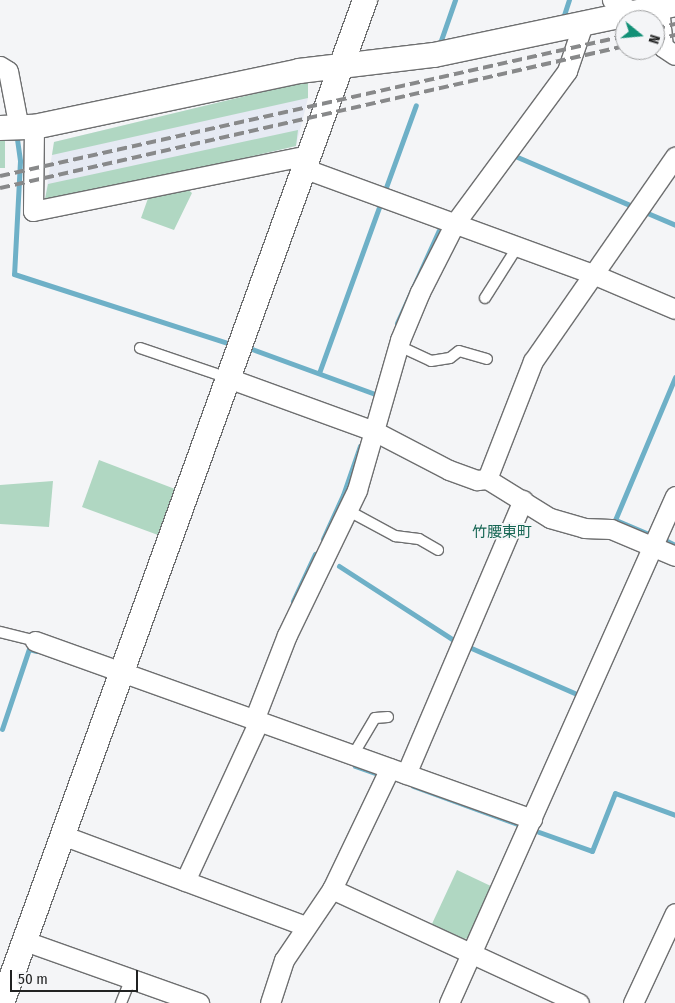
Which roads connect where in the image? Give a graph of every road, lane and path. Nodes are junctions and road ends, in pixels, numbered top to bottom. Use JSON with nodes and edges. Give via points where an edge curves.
{"nodes":[{"id":1,"x":365,"y":0,"type":"edge"},
{"id":2,"x":612,"y":0,"type":"edge"},
{"id":3,"x":667,"y":6,"type":"edge"},
{"id":4,"x":630,"y":10,"type":"edge"},
{"id":5,"x":649,"y":10,"type":"edge"},
{"id":6,"x":615,"y":17,"type":"edge"},
{"id":7,"x":583,"y":24,"type":"junction"},
{"id":8,"x":675,"y":55,"type":"edge"},
{"id":9,"x":341,"y":65,"type":"junction"},
{"id":10,"x":0,"y":66,"type":"edge"},
{"id":11,"x":18,"y":128,"type":"edge"},
{"id":12,"x":675,"y":157,"type":"edge"},
{"id":13,"x":306,"y":161,"type":"junction"},
{"id":14,"x":455,"y":223,"type":"junction"},
{"id":15,"x":518,"y":246,"type":"junction"},
{"id":16,"x":595,"y":274,"type":"junction"},
{"id":17,"x":485,"y":298,"type":"dead end"},
{"id":18,"x":675,"y":309,"type":"edge"},
{"id":19,"x":399,"y":346,"type":"junction"},
{"id":20,"x":140,"y":348,"type":"dead end"},
{"id":21,"x":486,"y":359,"type":"dead end"},
{"id":22,"x":228,"y":378,"type":"junction"},
{"id":23,"x":376,"y":432,"type":"junction"},
{"id":24,"x":487,"y":479,"type":"junction"},
{"id":25,"x":675,"y":496,"type":"edge"},
{"id":26,"x":523,"y":500,"type":"junction"},
{"id":27,"x":348,"y":510,"type":"junction"},
{"id":28,"x":653,"y":546,"type":"junction"},
{"id":29,"x":438,"y":550,"type":"dead end"},
{"id":30,"x":675,"y":556,"type":"edge"},
{"id":31,"x":0,"y":632,"type":"edge"},
{"id":32,"x":34,"y":641,"type":"joint"},
{"id":33,"x":122,"y":671,"type":"junction"},
{"id":34,"x":388,"y":716,"type":"dead end"},
{"id":35,"x":256,"y":720,"type":"junction"},
{"id":36,"x":353,"y":755,"type":"junction"},
{"id":37,"x":398,"y":771,"type":"junction"},
{"id":38,"x":532,"y":819,"type":"junction"},
{"id":39,"x":62,"y":835,"type":"junction"},
{"id":40,"x":185,"y":881,"type":"junction"},
{"id":41,"x":332,"y":889,"type":"junction"},
{"id":42,"x":675,"y":913,"type":"edge"},
{"id":43,"x":306,"y":926,"type":"junction"},
{"id":44,"x":25,"y":941,"type":"junction"},
{"id":45,"x":472,"y":953,"type":"junction"},
{"id":46,"x":131,"y":978,"type":"junction"},
{"id":47,"x":2,"y":1003,"type":"edge"},
{"id":48,"x":121,"y":1003,"type":"edge"},
{"id":49,"x":199,"y":1003,"type":"edge"},
{"id":50,"x":270,"y":1003,"type":"edge"},
{"id":51,"x":449,"y":1003,"type":"edge"},
{"id":52,"x":579,"y":1003,"type":"edge"},
{"id":53,"x":633,"y":1003,"type":"edge"}],
"edges":[{"from":1,"to":9,"type":"street"},
{"from":2,"to":4,"type":"street"},
{"from":3,"to":5,"type":"street"},
{"from":3,"to":8,"type":"street","via":[[664,47]]},
{"from":6,"to":7,"type":"street"},
{"from":7,"to":9,"type":"street","via":[[434,55]]},
{"from":7,"to":14,"type":"street","via":[[567,71]]},
{"from":9,"to":11,"type":"street"},
{"from":9,"to":13,"type":"street"},
{"from":10,"to":11,"type":"street","via":[[8,72]]},
{"from":11,"to":13,"type":"street","via":[[33,211]]},
{"from":12,"to":16,"type":"street"},
{"from":13,"to":14,"type":"street"},
{"from":13,"to":22,"type":"street"},
{"from":14,"to":15,"type":"street"},
{"from":14,"to":19,"type":"street","via":[[420,292]]},
{"from":15,"to":16,"type":"street"},
{"from":15,"to":17,"type":"lane"},
{"from":16,"to":18,"type":"street"},
{"from":16,"to":24,"type":"street","via":[[534,361]]},
{"from":19,"to":21,"type":"lane","via":[[431,361],[450,358],[459,351]]},
{"from":19,"to":23,"type":"street"},
{"from":20,"to":22,"type":"lane"},
{"from":22,"to":23,"type":"street"},
{"from":22,"to":33,"type":"street"},
{"from":23,"to":24,"type":"street","via":[[449,470],[477,480]]},
{"from":23,"to":27,"type":"street"},
{"from":24,"to":26,"type":"street"},
{"from":25,"to":28,"type":"street"},
{"from":26,"to":28,"type":"street","via":[[550,518],[584,528],[611,529]]},
{"from":26,"to":37,"type":"street"},
{"from":27,"to":29,"type":"lane","via":[[394,536],[418,539]]},
{"from":27,"to":35,"type":"street","via":[[287,635]]},
{"from":28,"to":30,"type":"street"},
{"from":28,"to":38,"type":"street"},
{"from":31,"to":32,"type":"lane"},
{"from":32,"to":33,"type":"street"},
{"from":33,"to":35,"type":"street"},
{"from":33,"to":39,"type":"street"},
{"from":34,"to":36,"type":"lane","via":[[375,718]]},
{"from":35,"to":36,"type":"street"},
{"from":35,"to":40,"type":"street"},
{"from":36,"to":37,"type":"street"},
{"from":37,"to":38,"type":"street"},
{"from":37,"to":41,"type":"street"},
{"from":38,"to":45,"type":"street"},
{"from":39,"to":40,"type":"street"},
{"from":39,"to":44,"type":"street"},
{"from":40,"to":43,"type":"street"},
{"from":41,"to":43,"type":"street"},
{"from":41,"to":45,"type":"street"},
{"from":42,"to":53,"type":"street"},
{"from":43,"to":50,"type":"street","via":[[284,960]]},
{"from":44,"to":46,"type":"street"},
{"from":44,"to":47,"type":"street"},
{"from":45,"to":51,"type":"street"},
{"from":45,"to":52,"type":"street"},
{"from":46,"to":48,"type":"lane"},
{"from":46,"to":49,"type":"street"}]}
